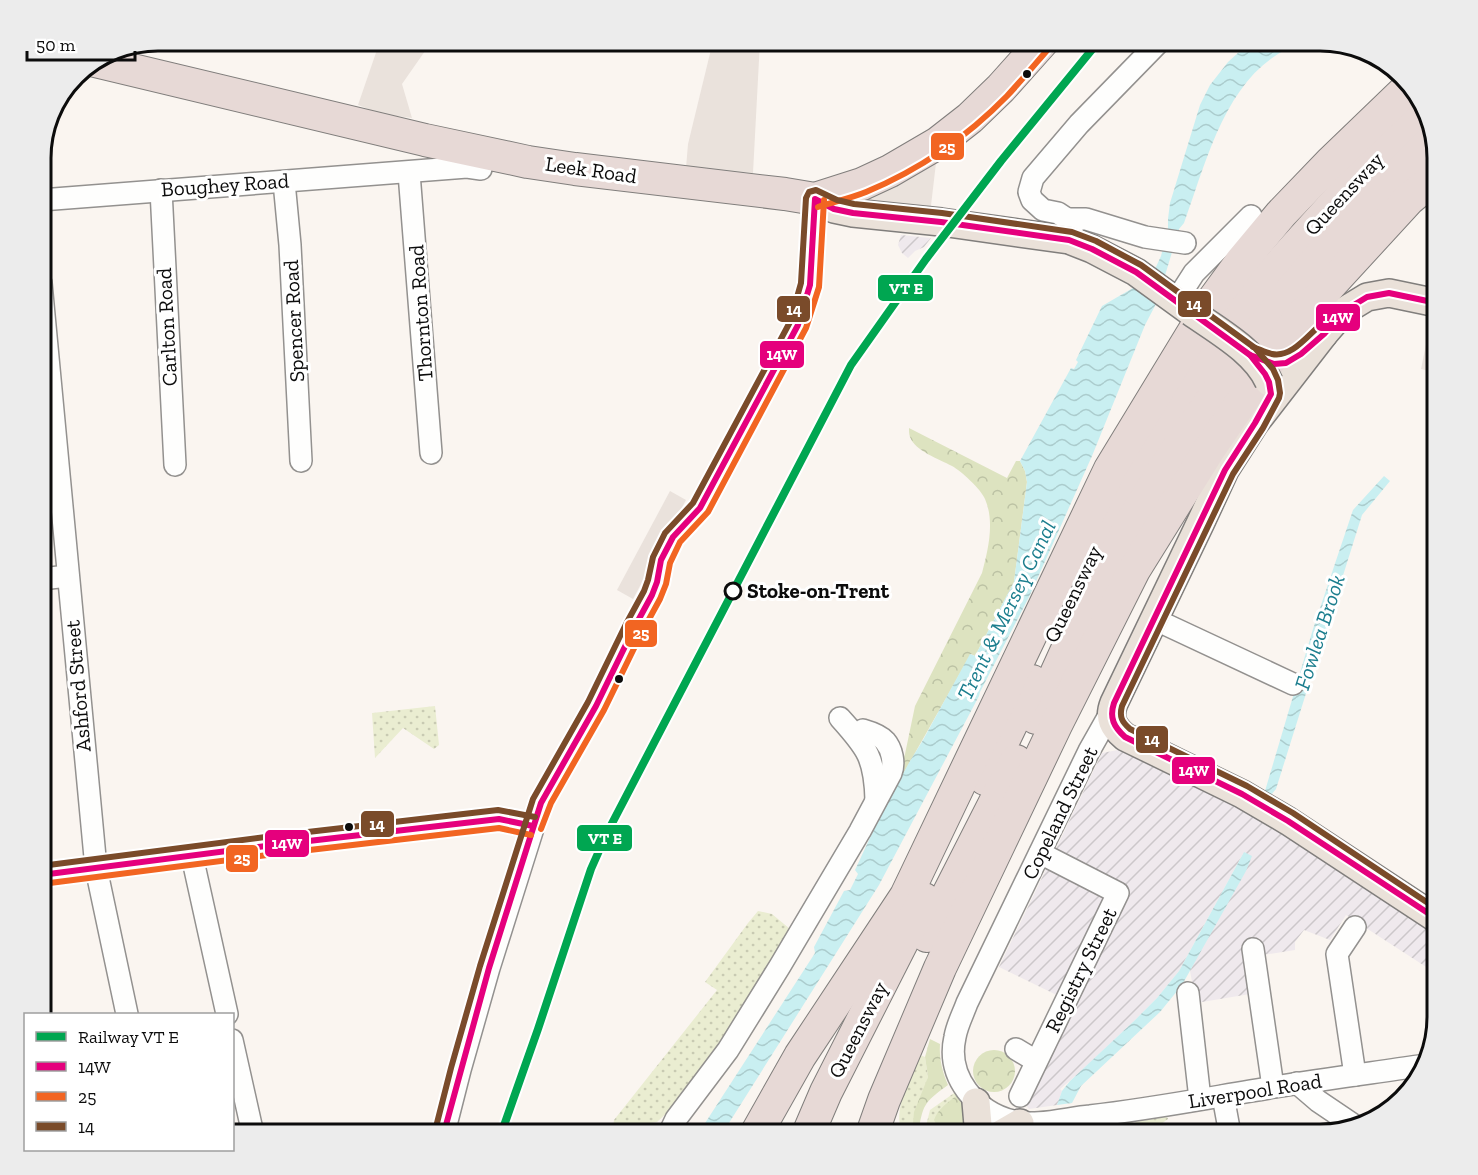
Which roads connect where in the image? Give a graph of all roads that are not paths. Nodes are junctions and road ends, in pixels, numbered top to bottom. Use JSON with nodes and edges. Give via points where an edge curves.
{"nodes":[{"id":1,"x":1033,"y":51,"type":"edge"},
{"id":2,"x":1149,"y":51,"type":"edge"},
{"id":3,"x":107,"y":64,"type":"edge"},
{"id":4,"x":1404,"y":92,"type":"edge"},
{"id":5,"x":1420,"y":119,"type":"edge"},
{"id":6,"x":1426,"y":147,"type":"edge"},
{"id":7,"x":1374,"y":160,"type":"junction"},
{"id":8,"x":481,"y":169,"type":"dead end"},
{"id":9,"x":409,"y":172,"type":"junction"},
{"id":10,"x":284,"y":182,"type":"junction"},
{"id":11,"x":1427,"y":184,"type":"edge"},
{"id":12,"x":160,"y":190,"type":"junction"},
{"id":13,"x":51,"y":199,"type":"edge"},
{"id":14,"x":815,"y":199,"type":"junction"},
{"id":15,"x":1409,"y":199,"type":"junction"},
{"id":16,"x":1251,"y":216,"type":"dead end"},
{"id":17,"x":1068,"y":230,"type":"junction"},
{"id":18,"x":1185,"y":243,"type":"dead end"},
{"id":19,"x":1427,"y":301,"type":"edge"},
{"id":20,"x":1178,"y":302,"type":"junction"},
{"id":21,"x":1324,"y":334,"type":"junction"},
{"id":22,"x":1277,"y":373,"type":"junction"},
{"id":23,"x":1167,"y":375,"type":"junction"},
{"id":24,"x":1255,"y":423,"type":"junction"},
{"id":25,"x":431,"y":453,"type":"dead end"},
{"id":26,"x":301,"y":461,"type":"dead end"},
{"id":27,"x":174,"y":465,"type":"dead end"},
{"id":28,"x":51,"y":466,"type":"edge"},
{"id":29,"x":1148,"y":495,"type":"junction"},
{"id":30,"x":68,"y":576,"type":"junction"},
{"id":31,"x":51,"y":578,"type":"edge"},
{"id":32,"x":1154,"y":619,"type":"junction"},
{"id":33,"x":1293,"y":684,"type":"dead end"},
{"id":34,"x":1111,"y":712,"type":"junction"},
{"id":35,"x":840,"y":718,"type":"dead end"},
{"id":36,"x":863,"y":730,"type":"dead end"},
{"id":37,"x":1125,"y":737,"type":"junction"},
{"id":38,"x":1089,"y":751,"type":"junction"},
{"id":39,"x":881,"y":792,"type":"junction"},
{"id":40,"x":533,"y":826,"type":"junction"},
{"id":41,"x":1040,"y":853,"type":"junction"},
{"id":42,"x":192,"y":856,"type":"junction"},
{"id":43,"x":96,"y":868,"type":"junction"},
{"id":44,"x":51,"y":874,"type":"edge"},
{"id":45,"x":1427,"y":912,"type":"edge"},
{"id":46,"x":1355,"y":927,"type":"dead end"},
{"id":47,"x":1253,"y":948,"type":"dead end"},
{"id":48,"x":1188,"y":993,"type":"dead end"},
{"id":49,"x":922,"y":1007,"type":"junction"},
{"id":50,"x":127,"y":1013,"type":"edge"},
{"id":51,"x":227,"y":1013,"type":"edge"},
{"id":52,"x":234,"y":1049,"type":"edge"},
{"id":53,"x":1016,"y":1049,"type":"dead end"},
{"id":54,"x":1036,"y":1061,"type":"junction"},
{"id":55,"x":1415,"y":1067,"type":"edge"},
{"id":56,"x":1355,"y":1075,"type":"junction"},
{"id":57,"x":1298,"y":1083,"type":"junction"},
{"id":58,"x":1274,"y":1087,"type":"junction"},
{"id":59,"x":1020,"y":1096,"type":"dead end"},
{"id":60,"x":1223,"y":1096,"type":"junction"},
{"id":61,"x":1200,"y":1099,"type":"junction"},
{"id":62,"x":976,"y":1102,"type":"junction"},
{"id":63,"x":1056,"y":1120,"type":"joint"},
{"id":64,"x":1346,"y":1120,"type":"edge"},
{"id":65,"x":251,"y":1124,"type":"edge"},
{"id":66,"x":446,"y":1124,"type":"edge"},
{"id":67,"x":674,"y":1124,"type":"edge"},
{"id":68,"x":762,"y":1124,"type":"edge"},
{"id":69,"x":812,"y":1124,"type":"edge"},
{"id":70,"x":834,"y":1124,"type":"edge"},
{"id":71,"x":876,"y":1124,"type":"edge"},
{"id":72,"x":891,"y":1124,"type":"edge"},
{"id":73,"x":978,"y":1124,"type":"edge"},
{"id":74,"x":1008,"y":1124,"type":"edge"},
{"id":75,"x":1036,"y":1124,"type":"edge"},
{"id":76,"x":1228,"y":1124,"type":"edge"}],
"edges":[{"from":1,"to":14,"type":"highway","name":"Leek Road","via":[[993,96],[938,143],[862,184]]},
{"from":2,"to":17,"type":"street","via":[[1033,177],[1029,192],[1032,200],[1043,210],[1058,213]]},
{"from":3,"to":14,"type":"highway","name":"Leek Road","via":[[528,162]]},
{"from":4,"to":23,"type":"highway","via":[[1281,214],[1211,303]]},
{"from":5,"to":7,"type":"highway","name":"Queensway"},
{"from":6,"to":29,"type":"highway","name":"Queensway","via":[[1337,236],[1289,293]]},
{"from":7,"to":23,"type":"highway","via":[[1257,272],[1203,339]]},
{"from":7,"to":69,"type":"highway","name":"Queensway","via":[[1263,283],[1154,439],[1089,559],[1007,736]]},
{"from":8,"to":9,"type":"street","name":"Boughey Road"},
{"from":9,"to":10,"type":"street","name":"Boughey Road"},
{"from":9,"to":25,"type":"street","name":"Thornton Road"},
{"from":10,"to":12,"type":"street","name":"Boughey Road"},
{"from":10,"to":26,"type":"street","name":"Spencer Road"},
{"from":11,"to":15,"type":"highway"},
{"from":12,"to":13,"type":"street","name":"Boughey Road"},
{"from":12,"to":27,"type":"street","name":"Carlton Road"},
{"from":14,"to":17,"type":"main road","via":[[853,213]]},
{"from":14,"to":40,"type":"street","via":[[810,285],[798,325],[700,508],[673,537],[660,560],[652,595],[543,799]]},
{"from":15,"to":29,"type":"highway","via":[[1339,256],[1293,303]]},
{"from":15,"to":49,"type":"highway","via":[[1296,322],[1208,451],[1134,570]]},
{"from":16,"to":20,"type":"street","via":[[1194,273]]},
{"from":17,"to":18,"type":"street","via":[[1086,219],[1145,237]]},
{"from":17,"to":20,"type":"main road"},
{"from":19,"to":21,"type":"main road","via":[[1389,293],[1366,297],[1344,311]]},
{"from":20,"to":22,"type":"main road","bridge":true,"via":[[1250,354],[1274,364]]},
{"from":21,"to":22,"type":"main road"},
{"from":21,"to":24,"type":"main road","name":"Copeland Street"},
{"from":22,"to":24,"type":"main road"},
{"from":23,"to":68,"type":"highway","via":[[1110,469],[906,896],[800,1056]]},
{"from":24,"to":32,"type":"main road","name":"Copeland Street","via":[[1225,470]]},
{"from":28,"to":30,"type":"street","name":"Ashford Street"},
{"from":29,"to":70,"type":"highway","name":"Queensway","via":[[1075,632],[1024,745]]},
{"from":30,"to":31,"type":"street"},
{"from":30,"to":43,"type":"street","name":"Ashford Street"},
{"from":32,"to":33,"type":"street"},
{"from":32,"to":34,"type":"main road","name":"Copeland Street"},
{"from":34,"to":37,"type":"main road","via":[[1112,722]]},
{"from":34,"to":38,"type":"street","name":"Copeland Street"},
{"from":35,"to":39,"type":"street","via":[[868,753]]},
{"from":36,"to":39,"type":"street","via":[[879,750],[885,770]]},
{"from":37,"to":38,"type":"street","via":[[1103,741]]},
{"from":37,"to":45,"type":"main road","via":[[1242,794]]},
{"from":38,"to":41,"type":"street","name":"Copeland Street"},
{"from":39,"to":67,"type":"street","via":[[728,1050]]},
{"from":40,"to":42,"type":"street","via":[[499,819]]},
{"from":40,"to":66,"type":"street"},
{"from":41,"to":54,"type":"street","name":"Registry Street","via":[[1118,893]]},
{"from":41,"to":62,"type":"street","name":"Copeland Street","via":[[967,1003],[954,1039],[960,1083]]},
{"from":42,"to":43,"type":"street"},
{"from":42,"to":51,"type":"street"},
{"from":43,"to":44,"type":"street"},
{"from":43,"to":50,"type":"street","name":"Ashford Street"},
{"from":46,"to":56,"type":"street","via":[[1337,954]]},
{"from":47,"to":58,"type":"street"},
{"from":48,"to":61,"type":"street"},
{"from":49,"to":71,"type":"highway"},
{"from":49,"to":72,"type":"highway"},
{"from":52,"to":65,"type":"street"},
{"from":53,"to":54,"type":"street"},
{"from":54,"to":59,"type":"street","name":"Registry Street"},
{"from":55,"to":56,"type":"street","name":"Liverpool Road"},
{"from":56,"to":57,"type":"street","name":"Liverpool Road"},
{"from":57,"to":58,"type":"street","name":"Liverpool Road"},
{"from":57,"to":64,"type":"street"},
{"from":58,"to":60,"type":"street","name":"Liverpool Road"},
{"from":60,"to":61,"type":"street","name":"Liverpool Road"},
{"from":60,"to":76,"type":"street"},
{"from":61,"to":63,"type":"street","name":"Liverpool Road"},
{"from":62,"to":73,"type":"main road"},
{"from":62,"to":74,"type":"street","name":"Copeland Street"},
{"from":63,"to":75,"type":"street","name":"Copeland Street"}]}
